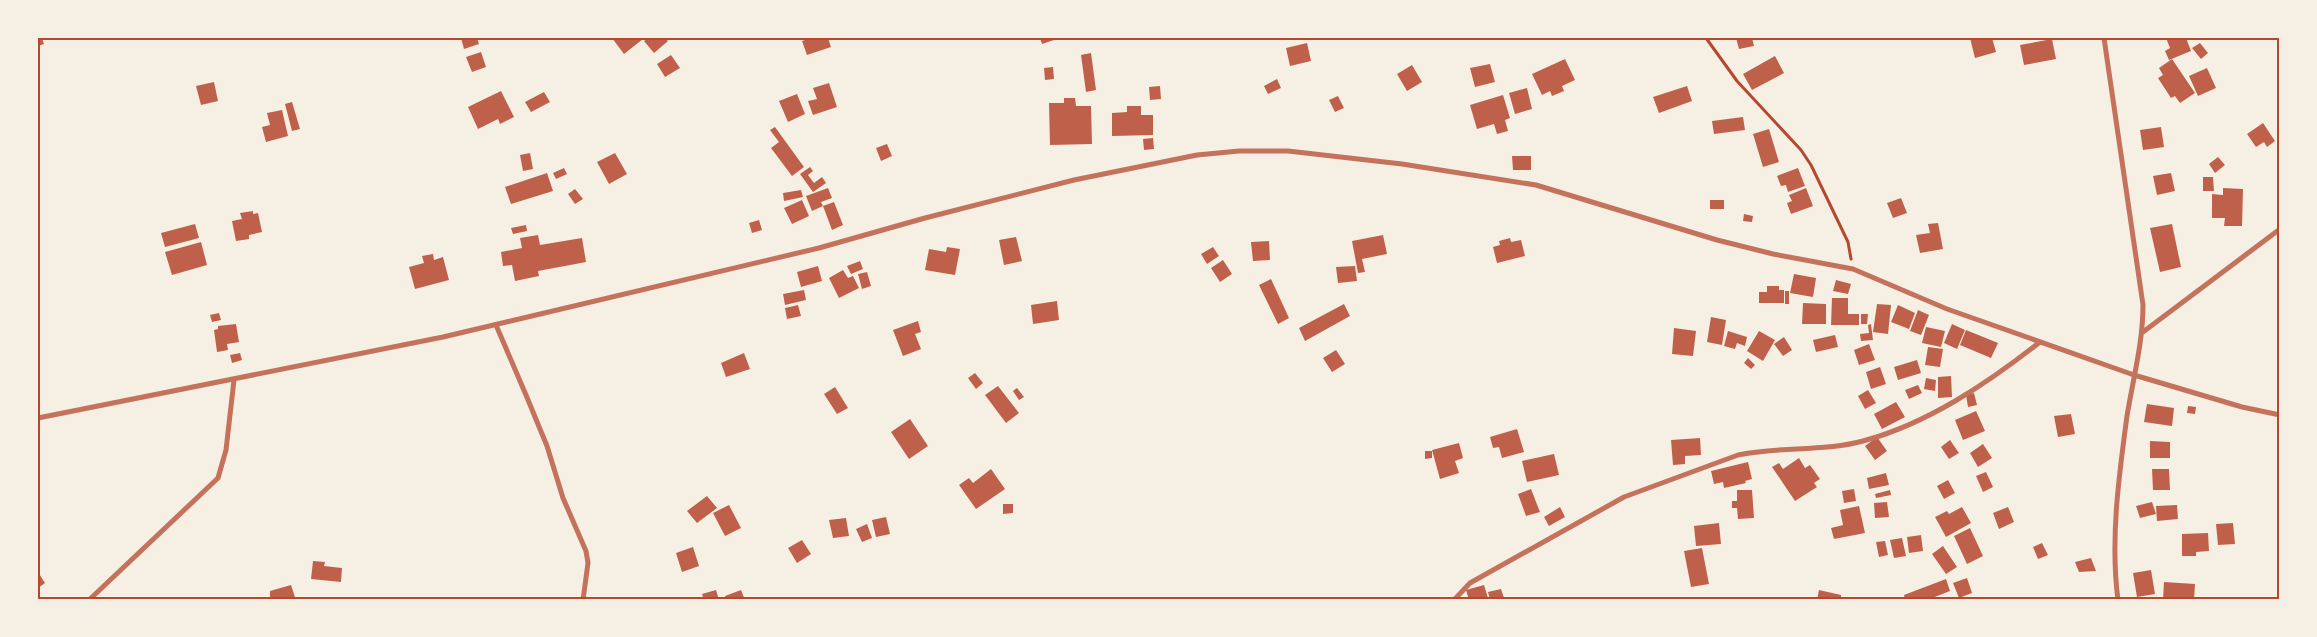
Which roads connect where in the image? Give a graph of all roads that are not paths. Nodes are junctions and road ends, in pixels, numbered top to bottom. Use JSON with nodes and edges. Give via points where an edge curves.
{"nodes":[{"id":1,"x":2104,"y":38,"type":"edge"},
{"id":2,"x":2280,"y":229,"type":"edge"},
{"id":3,"x":496,"y":325,"type":"junction"},
{"id":4,"x":2143,"y":332,"type":"junction"},
{"id":5,"x":2040,"y":342,"type":"junction"},
{"id":6,"x":2134,"y":375,"type":"junction"},
{"id":7,"x":234,"y":380,"type":"junction"},
{"id":8,"x":2280,"y":415,"type":"edge"},
{"id":9,"x":38,"y":418,"type":"edge"},
{"id":10,"x":89,"y":600,"type":"edge"},
{"id":11,"x":583,"y":600,"type":"edge"},
{"id":12,"x":1454,"y":600,"type":"edge"},
{"id":13,"x":2118,"y":600,"type":"edge"}],
"edges":[{"from":1,"to":4,"type":"street","via":[[2140,286]]},
{"from":2,"to":4,"type":"street"},
{"from":3,"to":5,"type":"street","via":[[819,248],[1074,180],[1197,155],[1239,151],[1307,153],[1527,183],[1717,240],[1852,270]]},
{"from":3,"to":7,"type":"street"},
{"from":3,"to":11,"type":"street","via":[[547,446],[563,498],[586,551],[588,562]]},
{"from":4,"to":6,"type":"street"},
{"from":5,"to":6,"type":"street"},
{"from":5,"to":12,"type":"street","via":[[1983,383],[1901,427],[1863,441],[1738,455],[1624,497],[1470,583]]},
{"from":6,"to":8,"type":"street"},
{"from":6,"to":13,"type":"street","via":[[2116,532]]},
{"from":7,"to":9,"type":"street"},
{"from":7,"to":10,"type":"street","via":[[226,450],[218,478]]}]}
